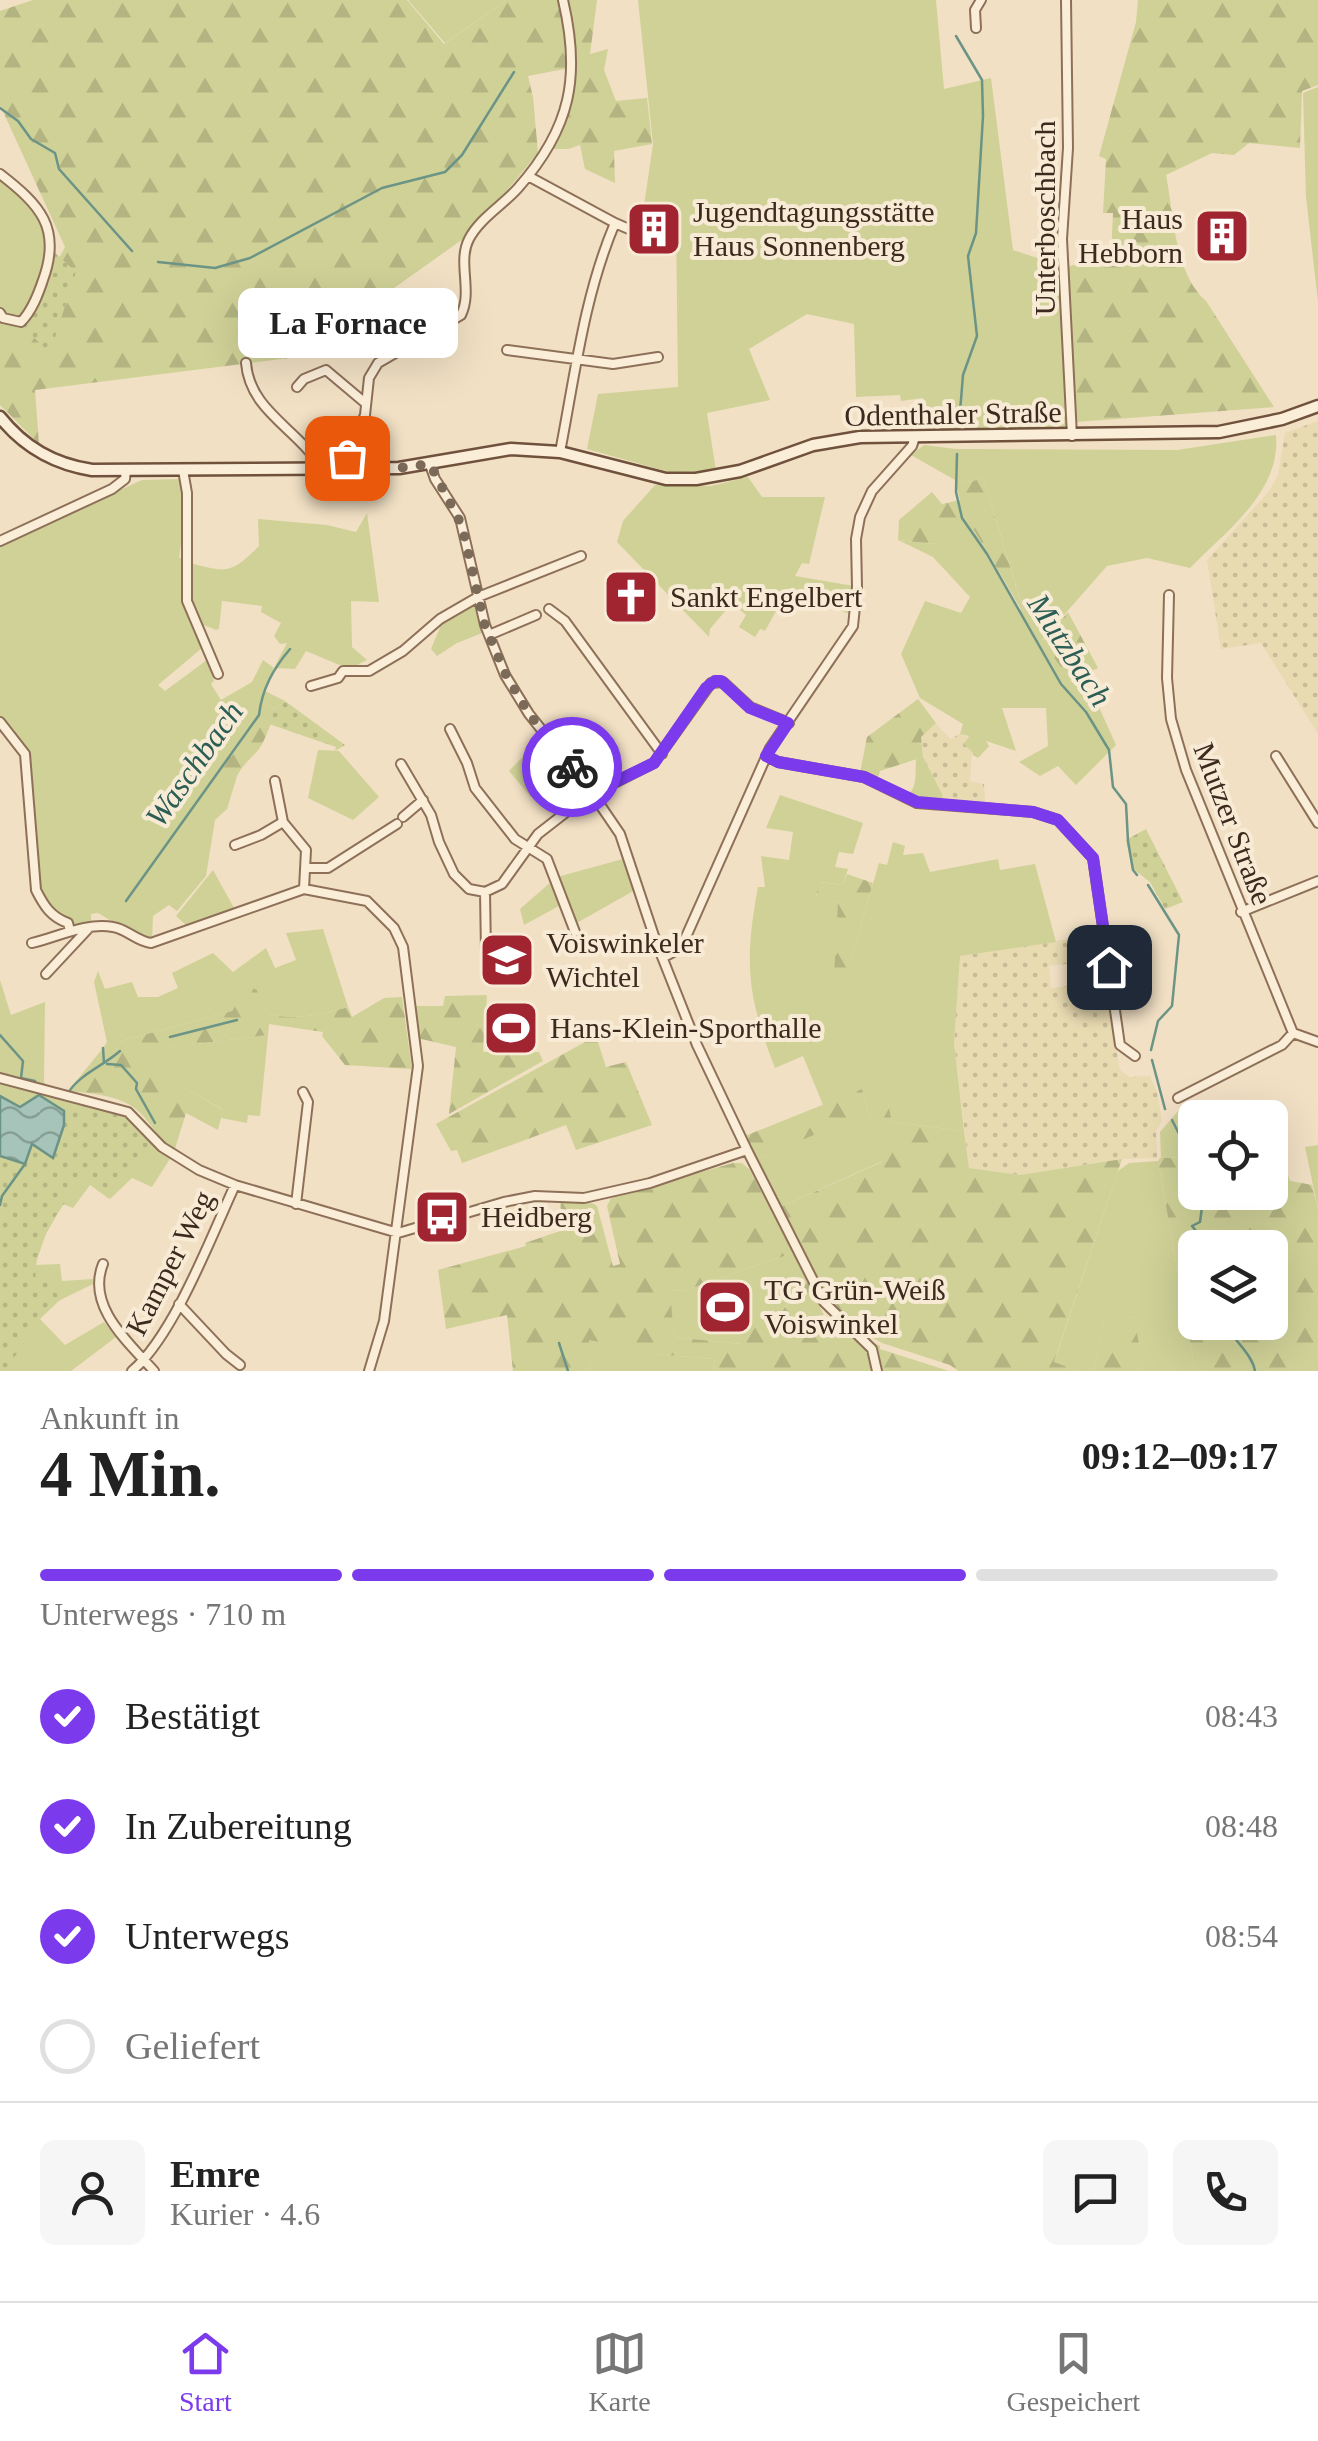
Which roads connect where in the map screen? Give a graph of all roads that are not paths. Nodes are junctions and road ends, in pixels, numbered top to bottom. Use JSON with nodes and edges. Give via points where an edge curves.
{"nodes":[{"id":1,"x":563,"y":0,"type":"edge"},
{"id":2,"x":981,"y":0,"type":"edge"},
{"id":3,"x":1066,"y":0,"type":"edge"},
{"id":4,"x":976,"y":28,"type":"dead end"},
{"id":5,"x":0,"y":174,"type":"edge"},
{"id":6,"x":528,"y":176,"type":"junction"},
{"id":7,"x":616,"y":223,"type":"junction"},
{"id":8,"x":638,"y":234,"type":"dead end"},
{"id":9,"x":0,"y":313,"type":"edge"},
{"id":10,"x":507,"y":350,"type":"dead end"},
{"id":11,"x":658,"y":357,"type":"dead end"},
{"id":12,"x":578,"y":359,"type":"junction"},
{"id":13,"x":246,"y":363,"type":"dead end"},
{"id":14,"x":296,"y":386,"type":"dead end"},
{"id":15,"x":364,"y":402,"type":"junction"},
{"id":16,"x":1318,"y":406,"type":"edge"},
{"id":17,"x":0,"y":416,"type":"edge"},
{"id":18,"x":1072,"y":436,"type":"junction"},
{"id":19,"x":915,"y":437,"type":"junction"},
{"id":20,"x":560,"y":452,"type":"junction"},
{"id":21,"x":430,"y":464,"type":"junction"},
{"id":22,"x":320,"y":468,"type":"junction"},
{"id":23,"x":342,"y":468,"type":"junction"},
{"id":24,"x":183,"y":470,"type":"junction"},
{"id":25,"x":126,"y":471,"type":"junction"},
{"id":26,"x":0,"y":541,"type":"edge"},
{"id":27,"x":581,"y":556,"type":"dead end"},
{"id":28,"x":1169,"y":596,"type":"dead end"},
{"id":29,"x":478,"y":597,"type":"junction"},
{"id":30,"x":550,"y":609,"type":"dead end"},
{"id":31,"x":536,"y":615,"type":"dead end"},
{"id":32,"x":488,"y":635,"type":"junction"},
{"id":33,"x":218,"y":674,"type":"dead end"},
{"id":34,"x":311,"y":686,"type":"dead end"},
{"id":35,"x":0,"y":722,"type":"edge"},
{"id":36,"x":788,"y":723,"type":"junction"},
{"id":37,"x":450,"y":729,"type":"dead end"},
{"id":38,"x":662,"y":754,"type":"junction"},
{"id":39,"x":766,"y":756,"type":"junction"},
{"id":40,"x":1276,"y":756,"type":"dead end"},
{"id":41,"x":400,"y":764,"type":"dead end"},
{"id":42,"x":275,"y":781,"type":"dead end"},
{"id":43,"x":592,"y":793,"type":"junction"},
{"id":44,"x":423,"y":800,"type":"junction"},
{"id":45,"x":283,"y":822,"type":"junction"},
{"id":46,"x":1318,"y":824,"type":"edge"},
{"id":47,"x":234,"y":845,"type":"dead end"},
{"id":48,"x":528,"y":846,"type":"junction"},
{"id":49,"x":308,"y":868,"type":"junction"},
{"id":50,"x":1318,"y":881,"type":"edge"},
{"id":51,"x":304,"y":889,"type":"junction"},
{"id":52,"x":485,"y":892,"type":"junction"},
{"id":53,"x":1242,"y":912,"type":"junction"},
{"id":54,"x":88,"y":929,"type":"junction"},
{"id":55,"x":70,"y":931,"type":"junction"},
{"id":56,"x":575,"y":932,"type":"dead end"},
{"id":57,"x":32,"y":943,"type":"dead end"},
{"id":58,"x":486,"y":953,"type":"dead end"},
{"id":59,"x":664,"y":957,"type":"junction"},
{"id":60,"x":46,"y":974,"type":"dead end"},
{"id":61,"x":1293,"y":1033,"type":"junction"},
{"id":62,"x":1318,"y":1042,"type":"edge"},
{"id":63,"x":1135,"y":1056,"type":"dead end"},
{"id":64,"x":0,"y":1078,"type":"edge"},
{"id":65,"x":303,"y":1092,"type":"dead end"},
{"id":66,"x":1178,"y":1098,"type":"dead end"},
{"id":67,"x":748,"y":1150,"type":"junction"},
{"id":68,"x":235,"y":1185,"type":"junction"},
{"id":69,"x":296,"y":1204,"type":"junction"},
{"id":70,"x":398,"y":1233,"type":"junction"},
{"id":71,"x":103,"y":1264,"type":"dead end"},
{"id":72,"x":179,"y":1304,"type":"junction"},
{"id":73,"x":144,"y":1361,"type":"junction"},
{"id":74,"x":240,"y":1364,"type":"dead end"},
{"id":75,"x":132,"y":1371,"type":"edge"},
{"id":76,"x":154,"y":1371,"type":"edge"},
{"id":77,"x":368,"y":1371,"type":"edge"},
{"id":78,"x":878,"y":1371,"type":"edge"}],
"edges":[{"from":1,"to":6,"type":"street","via":[[574,58],[566,106]]},
{"from":2,"to":4,"type":"street"},
{"from":3,"to":18,"type":"street","name":"Unterboschbach","via":[[1062,240]]},
{"from":5,"to":9,"type":"street","via":[[41,212],[51,236],[45,275],[26,316],[20,322]]},
{"from":6,"to":7,"type":"street"},
{"from":6,"to":15,"type":"street","via":[[468,241],[461,315],[378,362]]},
{"from":7,"to":8,"type":"street"},
{"from":7,"to":12,"type":"street","via":[[590,293]]},
{"from":10,"to":12,"type":"street"},
{"from":11,"to":12,"type":"street","via":[[613,364]]},
{"from":12,"to":20,"type":"street"},
{"from":13,"to":22,"type":"street","via":[[268,412]]},
{"from":14,"to":15,"type":"street","via":[[326,370]]},
{"from":15,"to":23,"type":"street","via":[[365,415]]},
{"from":16,"to":18,"type":"main road","name":"Odenthaler Straße","via":[[1219,432]]},
{"from":17,"to":25,"type":"main road","name":"Odenthaler Straße","via":[[36,451],[61,462]]},
{"from":18,"to":19,"type":"main road","name":"Odenthaler Straße"},
{"from":19,"to":20,"type":"main road","name":"Odenthaler Straße","via":[[812,445],[696,479]]},
{"from":19,"to":36,"type":"street","via":[[860,517],[853,626]]},
{"from":20,"to":21,"type":"main road","name":"Odenthaler Straße","via":[[511,449]]},
{"from":21,"to":23,"type":"main road","name":"Odenthaler Straße"},
{"from":21,"to":29,"type":"street","via":[[462,526]]},
{"from":22,"to":23,"type":"main road","name":"Odenthaler Straße"},
{"from":22,"to":24,"type":"main road","name":"Odenthaler Straße"},
{"from":24,"to":25,"type":"main road","name":"Odenthaler Straße"},
{"from":24,"to":33,"type":"street","via":[[187,601]]},
{"from":25,"to":26,"type":"street","via":[[112,489]]},
{"from":27,"to":29,"type":"street"},
{"from":28,"to":53,"type":"street","name":"Mutzer Straße","via":[[1171,718]]},
{"from":29,"to":32,"type":"street"},
{"from":29,"to":34,"type":"street","via":[[377,667],[343,671]]},
{"from":30,"to":38,"type":"street"},
{"from":31,"to":32,"type":"street"},
{"from":32,"to":43,"type":"street","via":[[529,714]]},
{"from":35,"to":55,"type":"street","via":[[24,754],[36,890]]},
{"from":36,"to":38,"type":"street","via":[[750,708],[715,681]]},
{"from":36,"to":39,"type":"street"},
{"from":37,"to":48,"type":"street","via":[[475,788],[514,839]]},
{"from":38,"to":43,"type":"street"},
{"from":39,"to":59,"type":"street","via":[[680,948]]},
{"from":39,"to":63,"type":"street","via":[[864,777],[917,802],[1058,820],[1093,858],[1120,1045]]},
{"from":40,"to":46,"type":"street"},
{"from":41,"to":44,"type":"street"},
{"from":42,"to":45,"type":"street"},
{"from":43,"to":48,"type":"street"},
{"from":43,"to":59,"type":"street","via":[[620,834]]},
{"from":44,"to":49,"type":"street","via":[[328,868]]},
{"from":44,"to":52,"type":"street","via":[[454,874]]},
{"from":45,"to":47,"type":"street"},
{"from":45,"to":49,"type":"street","via":[[302,843]]},
{"from":48,"to":52,"type":"street","via":[[502,884]]},
{"from":48,"to":56,"type":"street","via":[[547,860]]},
{"from":49,"to":51,"type":"street"},
{"from":50,"to":53,"type":"street"},
{"from":51,"to":54,"type":"street","via":[[150,943],[112,926]]},
{"from":51,"to":70,"type":"street","via":[[367,901],[394,928],[402,948],[418,1066]]},
{"from":52,"to":58,"type":"street"},
{"from":53,"to":61,"type":"street","name":"Mutzer Straße"},
{"from":54,"to":55,"type":"street"},
{"from":54,"to":60,"type":"street"},
{"from":55,"to":57,"type":"street"},
{"from":59,"to":67,"type":"street"},
{"from":61,"to":62,"type":"street"},
{"from":61,"to":66,"type":"street","via":[[1282,1046]]},
{"from":64,"to":68,"type":"street","name":"Kamper Weg","via":[[128,1112],[162,1148]]},
{"from":65,"to":69,"type":"street","via":[[308,1102]]},
{"from":67,"to":70,"type":"street","via":[[650,1183],[584,1198],[504,1202]]},
{"from":67,"to":78,"type":"street","via":[[824,1302],[872,1350]]},
{"from":68,"to":69,"type":"street","name":"Kamper Weg"},
{"from":68,"to":72,"type":"street","name":"Kamper Weg"},
{"from":69,"to":70,"type":"street","name":"Kamper Weg"},
{"from":70,"to":77,"type":"street","via":[[384,1323]]},
{"from":71,"to":73,"type":"street","via":[[102,1306]]},
{"from":72,"to":73,"type":"street","name":"Kamper Weg"},
{"from":72,"to":74,"type":"street"},
{"from":73,"to":75,"type":"street","name":"Kamper Weg"},
{"from":73,"to":76,"type":"street"}]}
